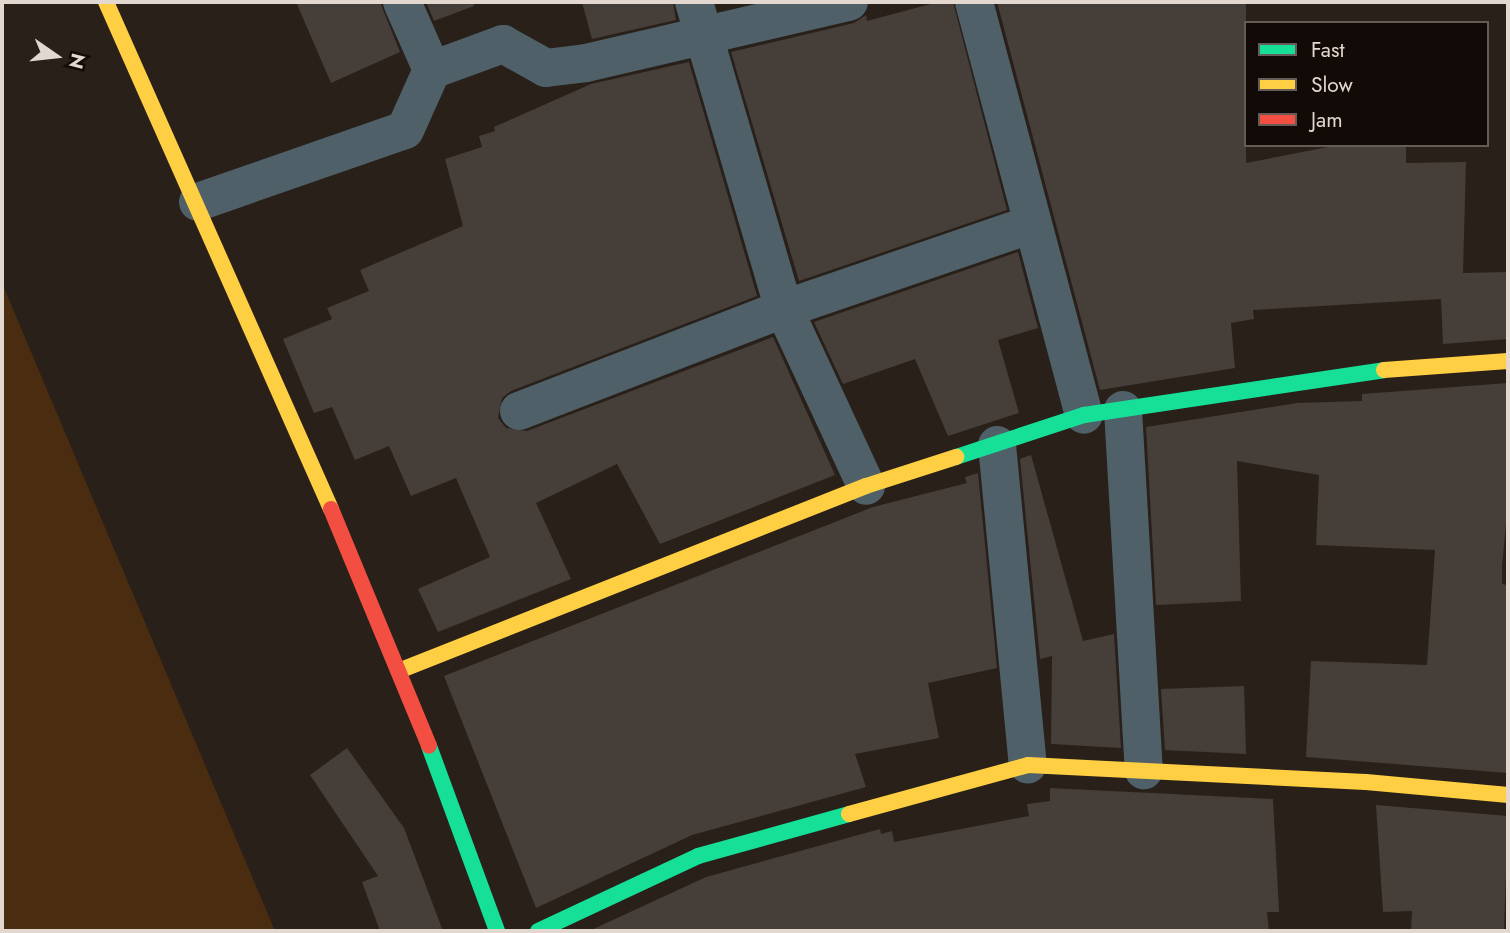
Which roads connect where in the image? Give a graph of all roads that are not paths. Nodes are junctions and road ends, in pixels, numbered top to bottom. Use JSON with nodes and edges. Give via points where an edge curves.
{"nodes":[{"id":1,"x":106,"y":2,"type":"edge"},
{"id":2,"x":402,"y":2,"type":"edge"},
{"id":3,"x":849,"y":2,"type":"edge"},
{"id":4,"x":974,"y":2,"type":"edge"},
{"id":5,"x":699,"y":18,"type":"edge"},
{"id":6,"x":432,"y":70,"type":"junction"},
{"id":7,"x":198,"y":202,"type":"junction"},
{"id":8,"x":1032,"y":224,"type":"junction"},
{"id":9,"x":784,"y":309,"type":"junction"},
{"id":10,"x":1508,"y":360,"type":"edge"},
{"id":11,"x":1123,"y":410,"type":"junction"},
{"id":12,"x":519,"y":411,"type":"dead end"},
{"id":13,"x":1084,"y":415,"type":"junction"},
{"id":14,"x":997,"y":445,"type":"junction"},
{"id":15,"x":866,"y":486,"type":"junction"},
{"id":16,"x":401,"y":670,"type":"junction"},
{"id":17,"x":1028,"y":765,"type":"junction"},
{"id":18,"x":1143,"y":770,"type":"junction"},
{"id":19,"x":1508,"y":794,"type":"edge"},
{"id":20,"x":497,"y":931,"type":"edge"},
{"id":21,"x":538,"y":931,"type":"edge"}],
"edges":[{"from":1,"to":7,"type":"street"},
{"from":2,"to":6,"type":"street"},
{"from":3,"to":5,"type":"street"},
{"from":4,"to":8,"type":"street"},
{"from":5,"to":6,"type":"street","via":[[586,63],[546,68],[503,44]]},
{"from":5,"to":9,"type":"street"},
{"from":6,"to":7,"type":"street","via":[[405,130]]},
{"from":7,"to":16,"type":"street"},
{"from":8,"to":9,"type":"street"},
{"from":8,"to":13,"type":"street"},
{"from":9,"to":12,"type":"street"},
{"from":9,"to":15,"type":"street"},
{"from":10,"to":11,"type":"street","via":[[1344,373]]},
{"from":11,"to":13,"type":"street"},
{"from":11,"to":18,"type":"street"},
{"from":13,"to":14,"type":"street"},
{"from":14,"to":15,"type":"street"},
{"from":14,"to":17,"type":"street"},
{"from":15,"to":16,"type":"street"},
{"from":16,"to":20,"type":"street"},
{"from":17,"to":18,"type":"street"},
{"from":17,"to":21,"type":"street","via":[[698,856]]},
{"from":18,"to":19,"type":"street"}]}
